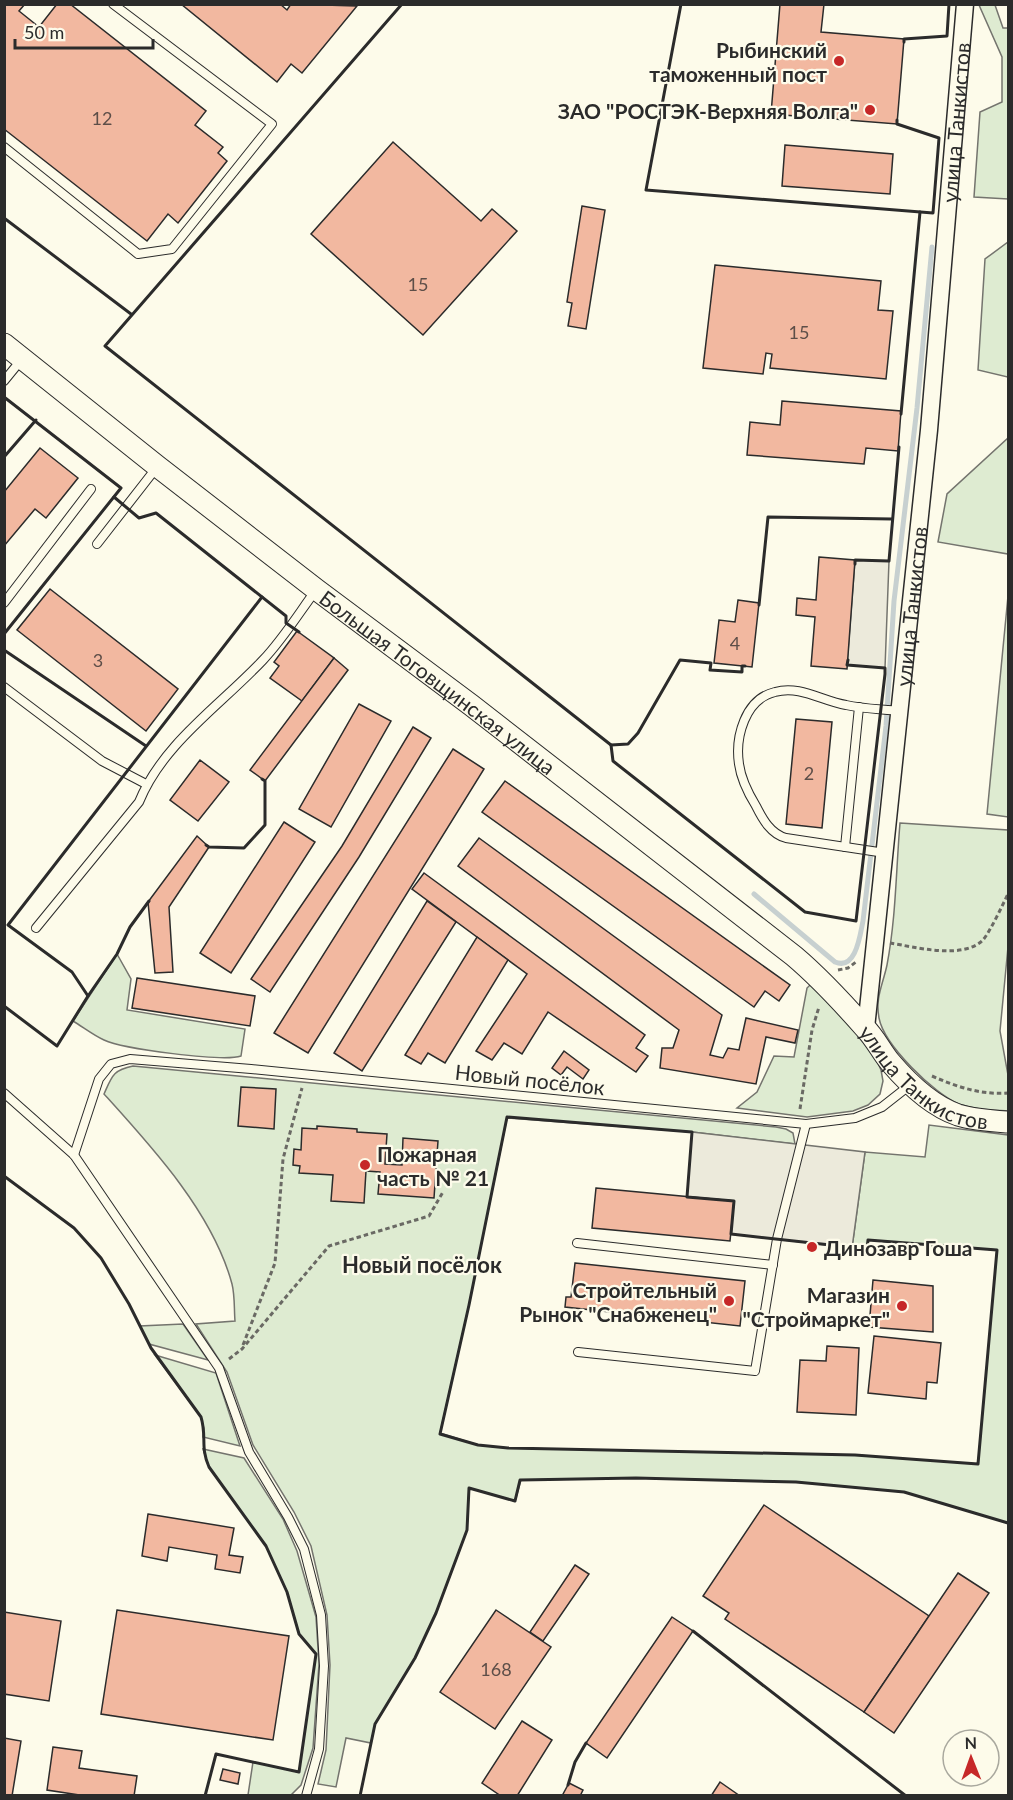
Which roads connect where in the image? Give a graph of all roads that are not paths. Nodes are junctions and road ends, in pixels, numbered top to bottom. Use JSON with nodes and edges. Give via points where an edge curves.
{"nodes":[{"id":1,"x":113,"y":4,"type":"edge"},
{"id":2,"x":964,"y":4,"type":"edge"},
{"id":3,"x":4,"y":147,"type":"edge"},
{"id":4,"x":4,"y":344,"type":"edge"},
{"id":5,"x":22,"y":358,"type":"junction"},
{"id":6,"x":4,"y":381,"type":"edge"},
{"id":7,"x":157,"y":466,"type":"junction"},
{"id":8,"x":91,"y":489,"type":"dead end"},
{"id":9,"x":97,"y":544,"type":"dead end"},
{"id":10,"x":317,"y":590,"type":"junction"},
{"id":11,"x":4,"y":603,"type":"edge"},
{"id":12,"x":4,"y":687,"type":"edge"},
{"id":13,"x":859,"y":707,"type":"junction"},
{"id":14,"x":900,"y":711,"type":"junction"},
{"id":15,"x":146,"y":784,"type":"junction"},
{"id":16,"x":845,"y":847,"type":"junction"},
{"id":17,"x":885,"y":853,"type":"junction"},
{"id":18,"x":36,"y":928,"type":"dead end"},
{"id":19,"x":866,"y":1028,"type":"junction"},
{"id":20,"x":918,"y":1078,"type":"junction"},
{"id":21,"x":4,"y":1093,"type":"edge"},
{"id":22,"x":1008,"y":1122,"type":"edge"},
{"id":23,"x":806,"y":1124,"type":"junction"},
{"id":24,"x":75,"y":1155,"type":"junction"},
{"id":25,"x":577,"y":1243,"type":"dead end"},
{"id":26,"x":773,"y":1265,"type":"junction"},
{"id":27,"x":578,"y":1352,"type":"dead end"},
{"id":28,"x":306,"y":1796,"type":"edge"}],
"edges":[{"from":1,"to":3,"type":"lane","via":[[272,124],[172,249],[138,254]]},
{"from":2,"to":14,"type":"street","name":"улица Танкистов","via":[[929,430]]},
{"from":4,"to":5,"type":"street","name":"Большая Тоговщинская улица"},
{"from":5,"to":6,"type":"lane"},
{"from":5,"to":7,"type":"street","name":"Большая Тоговщинская улица"},
{"from":7,"to":9,"type":"lane"},
{"from":7,"to":10,"type":"street","name":"Большая Тоговщинская улица"},
{"from":8,"to":11,"type":"lane"},
{"from":10,"to":15,"type":"lane","via":[[265,659],[178,743]]},
{"from":10,"to":19,"type":"street","name":"Большая Тоговщинская улица","via":[[794,956]]},
{"from":12,"to":15,"type":"lane","via":[[102,761]]},
{"from":13,"to":14,"type":"lane"},
{"from":13,"to":16,"type":"lane"},
{"from":13,"to":16,"type":"lane","via":[[803,692],[774,692],[751,708],[739,741],[739,763],[746,787],[772,831],[786,838]]},
{"from":14,"to":17,"type":"street","name":"улица Танкистов"},
{"from":15,"to":18,"type":"lane","via":[[139,802]]},
{"from":16,"to":17,"type":"lane"},
{"from":17,"to":19,"type":"street","name":"улица Танкистов"},
{"from":19,"to":20,"type":"street","name":"улица Танкистов","via":[[890,1062]]},
{"from":20,"to":22,"type":"street","name":"улица Танкистов","via":[[938,1105],[958,1114]]},
{"from":20,"to":23,"type":"lane","name":"Новый посёлок","via":[[882,1107],[855,1119]]},
{"from":21,"to":24,"type":"lane"},
{"from":23,"to":24,"type":"lane","name":"Новый посёлок","via":[[130,1059],[111,1064],[99,1079]]},
{"from":23,"to":26,"type":"lane"},
{"from":24,"to":28,"type":"lane","via":[[219,1368],[249,1452],[304,1549],[321,1615],[324,1666],[319,1749]]},
{"from":25,"to":26,"type":"lane"},
{"from":26,"to":27,"type":"lane","via":[[755,1371]]}]}
